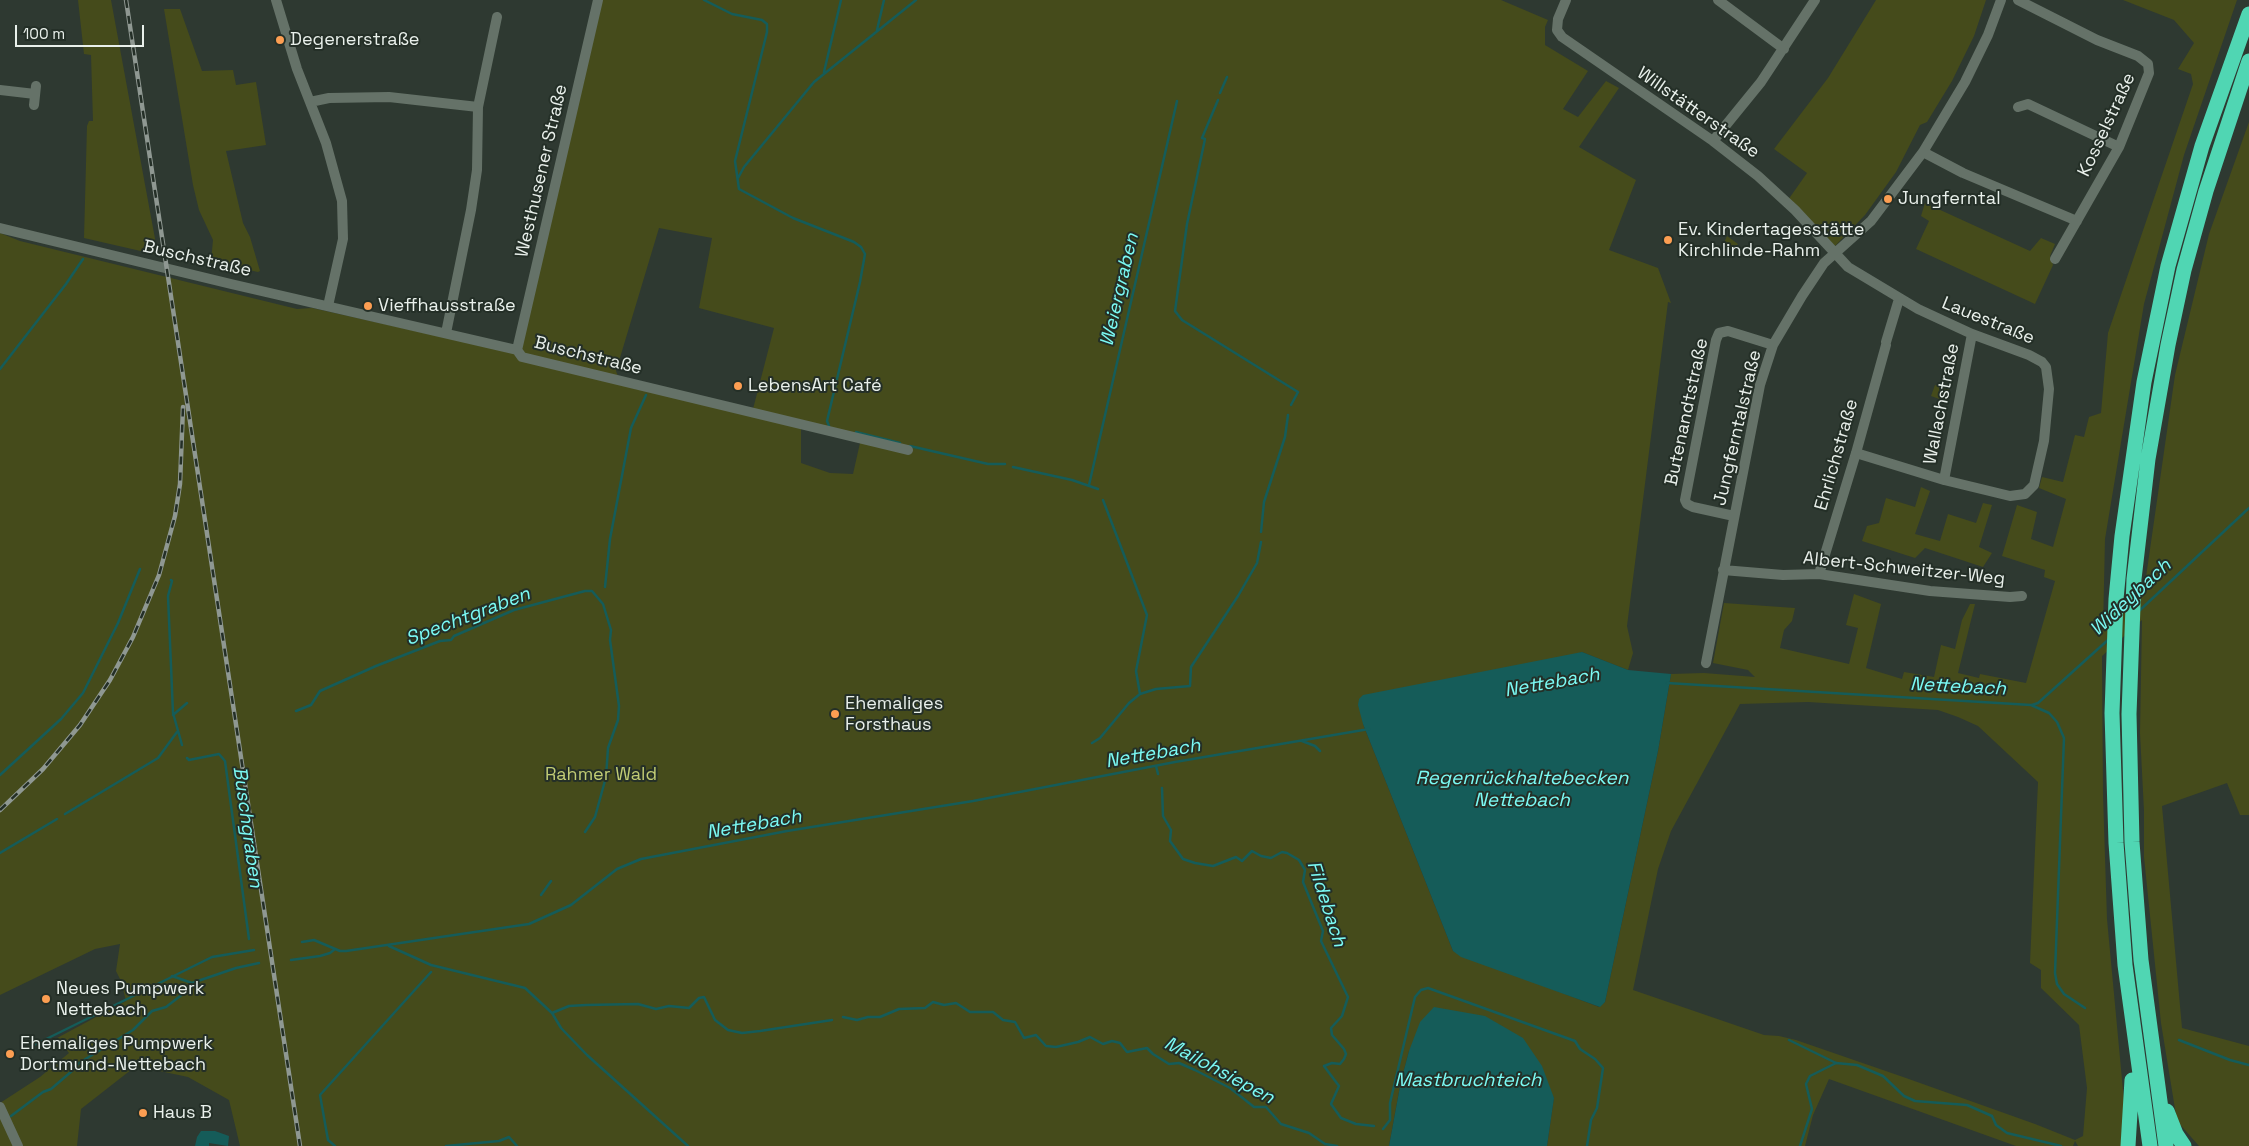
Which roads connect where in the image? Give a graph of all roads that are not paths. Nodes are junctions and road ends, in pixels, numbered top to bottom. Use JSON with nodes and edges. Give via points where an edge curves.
{"nodes":[{"id":1,"x":276,"y":0,"type":"edge"},
{"id":2,"x":598,"y":0,"type":"edge"},
{"id":3,"x":1566,"y":0,"type":"edge"},
{"id":4,"x":1718,"y":0,"type":"edge"},
{"id":5,"x":1815,"y":0,"type":"edge"},
{"id":6,"x":2001,"y":0,"type":"edge"},
{"id":7,"x":2018,"y":0,"type":"edge"},
{"id":8,"x":2249,"y":14,"type":"edge"},
{"id":9,"x":497,"y":17,"type":"dead end"},
{"id":10,"x":1784,"y":49,"type":"junction"},
{"id":11,"x":2249,"y":61,"type":"edge"},
{"id":12,"x":0,"y":90,"type":"edge"},
{"id":13,"x":35,"y":95,"type":"dead end"},
{"id":14,"x":310,"y":102,"type":"junction"},
{"id":15,"x":478,"y":107,"type":"junction"},
{"id":16,"x":2018,"y":107,"type":"dead end"},
{"id":17,"x":1713,"y":141,"type":"junction"},
{"id":18,"x":2119,"y":147,"type":"junction"},
{"id":19,"x":1923,"y":152,"type":"junction"},
{"id":20,"x":2077,"y":221,"type":"junction"},
{"id":21,"x":0,"y":228,"type":"edge"},
{"id":22,"x":1836,"y":252,"type":"junction"},
{"id":23,"x":2056,"y":259,"type":"dead end"},
{"id":24,"x":1899,"y":299,"type":"junction"},
{"id":25,"x":328,"y":306,"type":"junction"},
{"id":26,"x":446,"y":334,"type":"junction"},
{"id":27,"x":1972,"y":334,"type":"junction"},
{"id":28,"x":1773,"y":345,"type":"junction"},
{"id":29,"x":517,"y":350,"type":"junction"},
{"id":30,"x":908,"y":450,"type":"dead end"},
{"id":31,"x":1856,"y":453,"type":"junction"},
{"id":32,"x":1944,"y":480,"type":"junction"},
{"id":33,"x":1734,"y":516,"type":"junction"},
{"id":34,"x":1723,"y":570,"type":"junction"},
{"id":35,"x":1819,"y":574,"type":"junction"},
{"id":36,"x":2022,"y":596,"type":"dead end"},
{"id":37,"x":1706,"y":663,"type":"dead end"},
{"id":38,"x":2133,"y":1036,"type":"junction"},
{"id":39,"x":2156,"y":1083,"type":"junction"},
{"id":40,"x":0,"y":1107,"type":"edge"},
{"id":41,"x":18,"y":1146,"type":"edge"},
{"id":42,"x":2128,"y":1146,"type":"edge"},
{"id":43,"x":2150,"y":1146,"type":"edge"},
{"id":44,"x":2166,"y":1146,"type":"edge"},
{"id":45,"x":2184,"y":1146,"type":"edge"}],
"edges":[{"from":1,"to":14,"type":"street","via":[[286,38]]},
{"from":2,"to":29,"type":"street","name":"Westhusener Straße"},
{"from":3,"to":17,"type":"street","name":"Willstätterstraße","via":[[1558,19],[1557,30],[1562,37]]},
{"from":4,"to":10,"type":"street"},
{"from":5,"to":10,"type":"street"},
{"from":6,"to":19,"type":"street","name":"Jungferntalstraße","via":[[1965,82]]},
{"from":7,"to":18,"type":"street","name":"Kosselstraße","via":[[2097,40],[2138,56],[2148,64],[2149,72]]},
{"from":8,"to":38,"type":"highway","via":[[2202,146],[2168,266],[2131,459],[2116,599],[2113,764],[2120,918]]},
{"from":9,"to":15,"type":"street"},
{"from":10,"to":17,"type":"street"},
{"from":11,"to":39,"type":"highway","via":[[2206,192],[2178,298],[2148,459],[2134,579],[2129,740],[2132,842],[2141,960]]},
{"from":12,"to":13,"type":"street"},
{"from":14,"to":15,"type":"street","via":[[329,98],[389,97]]},
{"from":14,"to":25,"type":"street","via":[[332,162],[343,216],[342,248]]},
{"from":15,"to":26,"type":"street","via":[[475,187]]},
{"from":16,"to":18,"type":"street","via":[[2028,104]]},
{"from":17,"to":22,"type":"street","name":"Willstätterstraße","via":[[1796,210]]},
{"from":18,"to":20,"type":"street","name":"Kosselstraße"},
{"from":19,"to":20,"type":"street","via":[[1963,173]]},
{"from":19,"to":22,"type":"street","name":"Jungferntalstraße","via":[[1875,216]]},
{"from":20,"to":23,"type":"street","name":"Kosselstraße"},
{"from":21,"to":25,"type":"street","name":"Buschstraße"},
{"from":22,"to":24,"type":"street","name":"Lauestraße","via":[[1848,267]]},
{"from":22,"to":28,"type":"street","name":"Jungferntalstraße","via":[[1814,277]]},
{"from":24,"to":27,"type":"street","name":"Lauestraße"},
{"from":24,"to":31,"type":"street","name":"Ehrlichstraße"},
{"from":25,"to":26,"type":"street","name":"Buschstraße"},
{"from":26,"to":29,"type":"street","name":"Buschstraße"},
{"from":27,"to":32,"type":"street","name":"Wallachstraße"},
{"from":27,"to":32,"type":"street","name":"Lauestraße","via":[[2029,355],[2046,367],[2049,389],[2044,441],[2034,485],[2025,494],[2010,496]]},
{"from":28,"to":33,"type":"street","name":"Jungferntalstraße","via":[[1760,385]]},
{"from":28,"to":33,"type":"street","name":"Butenandtstraße","via":[[1728,331],[1720,333],[1716,340],[1685,500],[1693,507]]},
{"from":29,"to":30,"type":"street","name":"Buschstraße","via":[[522,357]]},
{"from":31,"to":32,"type":"street","name":"Lauestraße"},
{"from":31,"to":35,"type":"street","name":"Ehrlichstraße"},
{"from":33,"to":34,"type":"street","name":"Jungferntalstraße"},
{"from":34,"to":35,"type":"street","name":"Albert-Schweitzer-Weg"},
{"from":34,"to":37,"type":"street","name":"Jungferntalstraße"},
{"from":35,"to":36,"type":"street","name":"Albert-Schweitzer-Weg","via":[[1930,591]]},
{"from":38,"to":42,"type":"highway"},
{"from":38,"to":43,"type":"highway"},
{"from":39,"to":44,"type":"highway"},
{"from":39,"to":45,"type":"highway"},
{"from":40,"to":41,"type":"street"}]}
